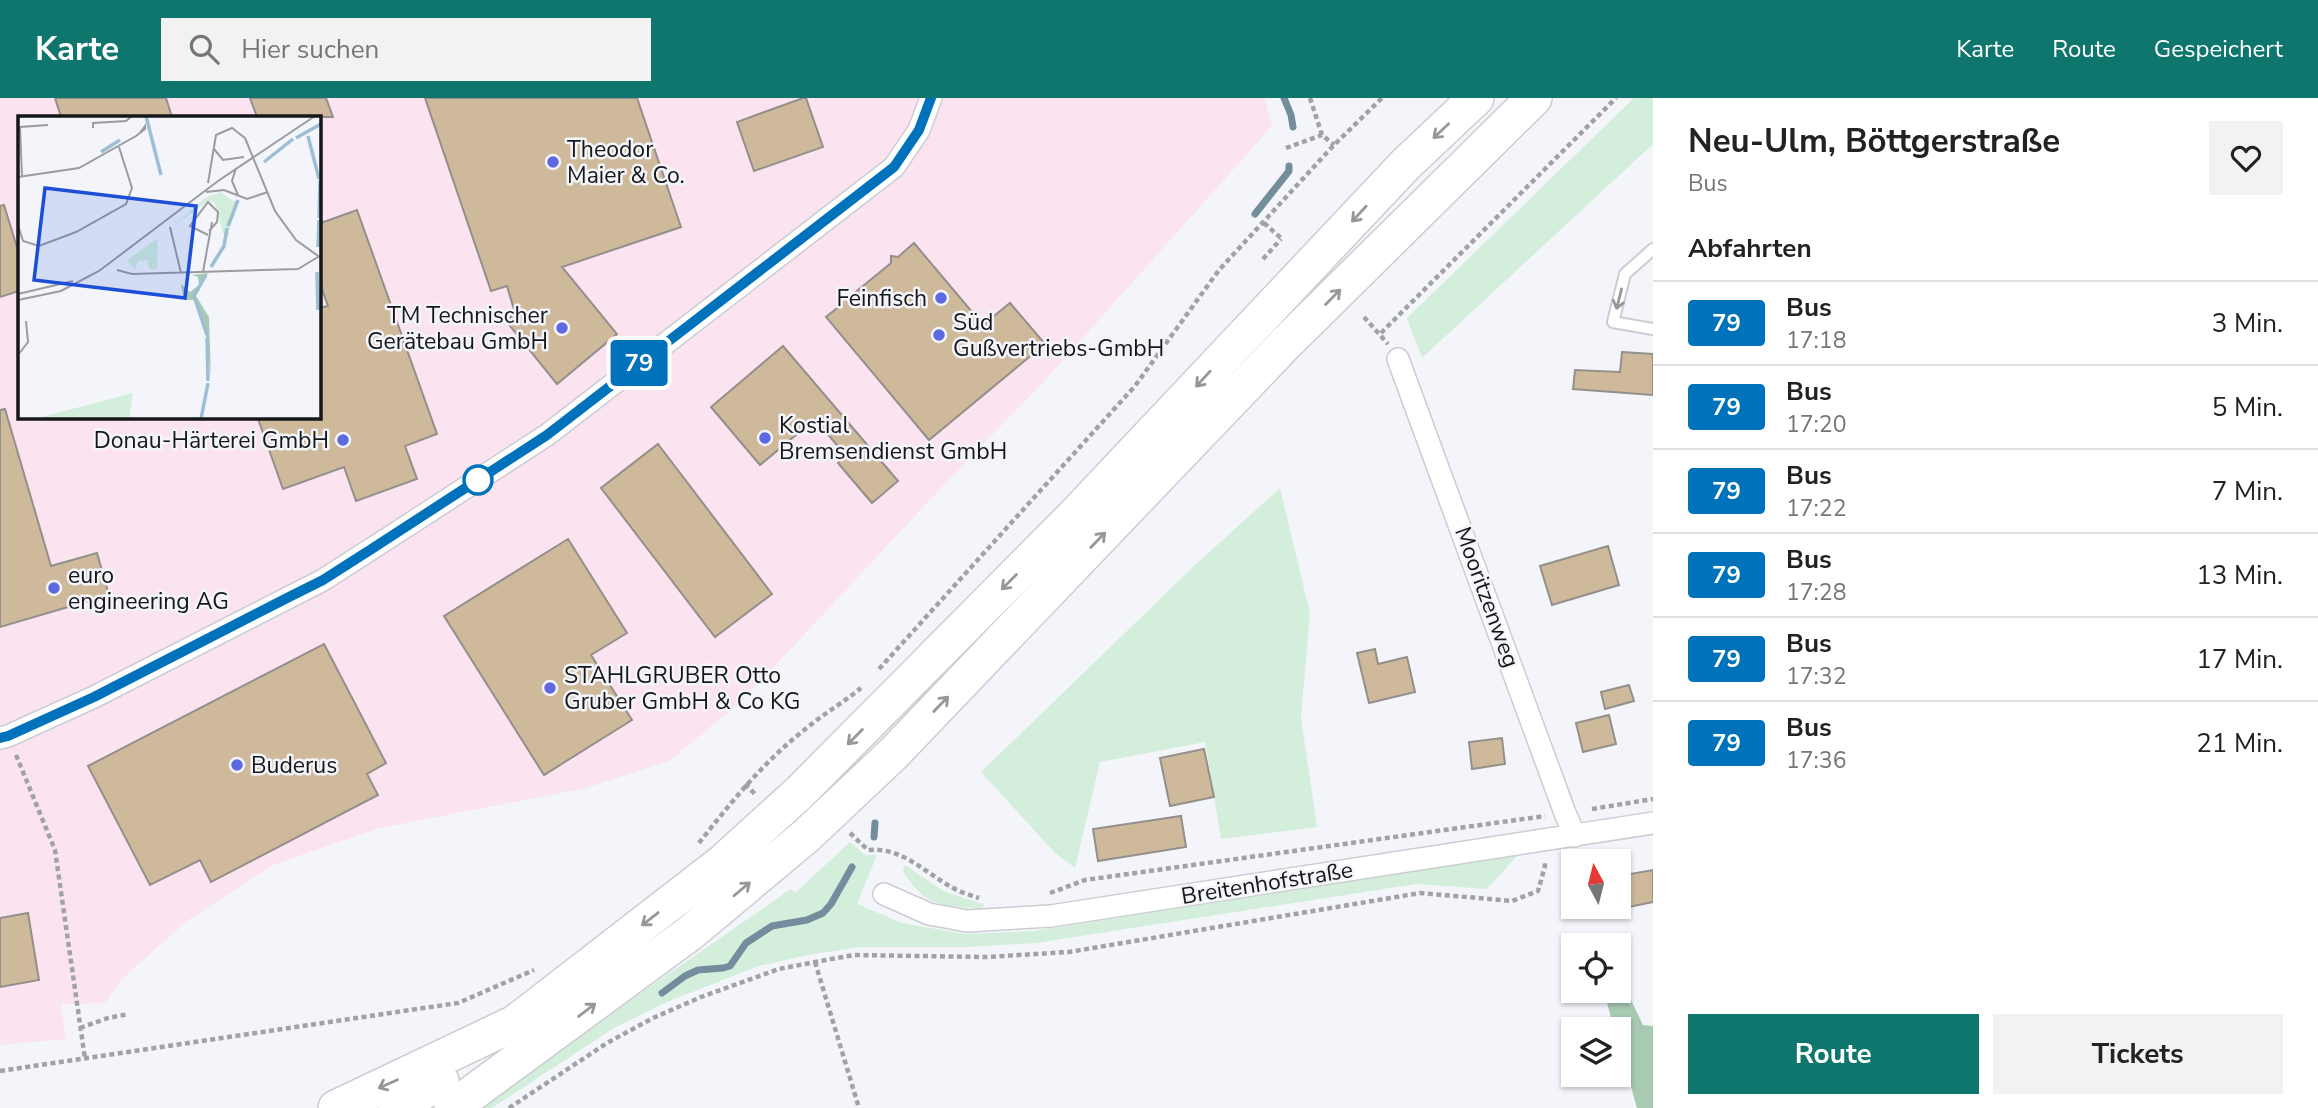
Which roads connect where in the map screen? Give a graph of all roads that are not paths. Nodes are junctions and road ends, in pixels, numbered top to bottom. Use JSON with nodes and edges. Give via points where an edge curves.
{"nodes":[{"id":1,"x":931,"y":98,"type":"edge"},
{"id":2,"x":1476,"y":98,"type":"edge"},
{"id":3,"x":1534,"y":98,"type":"edge"},
{"id":4,"x":1653,"y":249,"type":"edge"},
{"id":5,"x":1653,"y":329,"type":"edge"},
{"id":6,"x":1398,"y":359,"type":"road end"},
{"id":7,"x":4,"y":737,"type":"edge"},
{"id":8,"x":1653,"y":823,"type":"edge"},
{"id":9,"x":1575,"y":836,"type":"junction"},
{"id":10,"x":884,"y":894,"type":"dead end"},
{"id":11,"x":524,"y":1037,"type":"junction"},
{"id":12,"x":336,"y":1108,"type":"edge"},
{"id":13,"x":396,"y":1108,"type":"edge"},
{"id":14,"x":418,"y":1108,"type":"edge"},
{"id":15,"x":452,"y":1108,"type":"edge"}],
"edges":[{"from":1,"to":7,"type":"street","via":[[919,130],[894,167],[547,435],[323,580],[94,697]]},
{"from":2,"to":11,"type":"highway","one_way":true,"via":[[1405,164],[1074,516],[800,792]]},
{"from":11,"to":3,"type":"highway","one_way":true,"via":[[690,933],[806,836],[893,754],[1284,345]]},
{"from":4,"to":5,"type":"lane","one_way":true,"via":[[1625,274],[1613,322]]},
{"from":6,"to":9,"type":"street","name":"Mooritzenweg"},
{"from":8,"to":9,"type":"street","name":"Breitenhofstraße"},
{"from":9,"to":10,"type":"street","name":"Breitenhofstraße","via":[[1009,920],[967,921],[929,914]]},
{"from":11,"to":12,"type":"highway","one_way":true},
{"from":11,"to":13,"type":"highway"},
{"from":11,"to":14,"type":"highway"},
{"from":11,"to":15,"type":"highway"}]}
